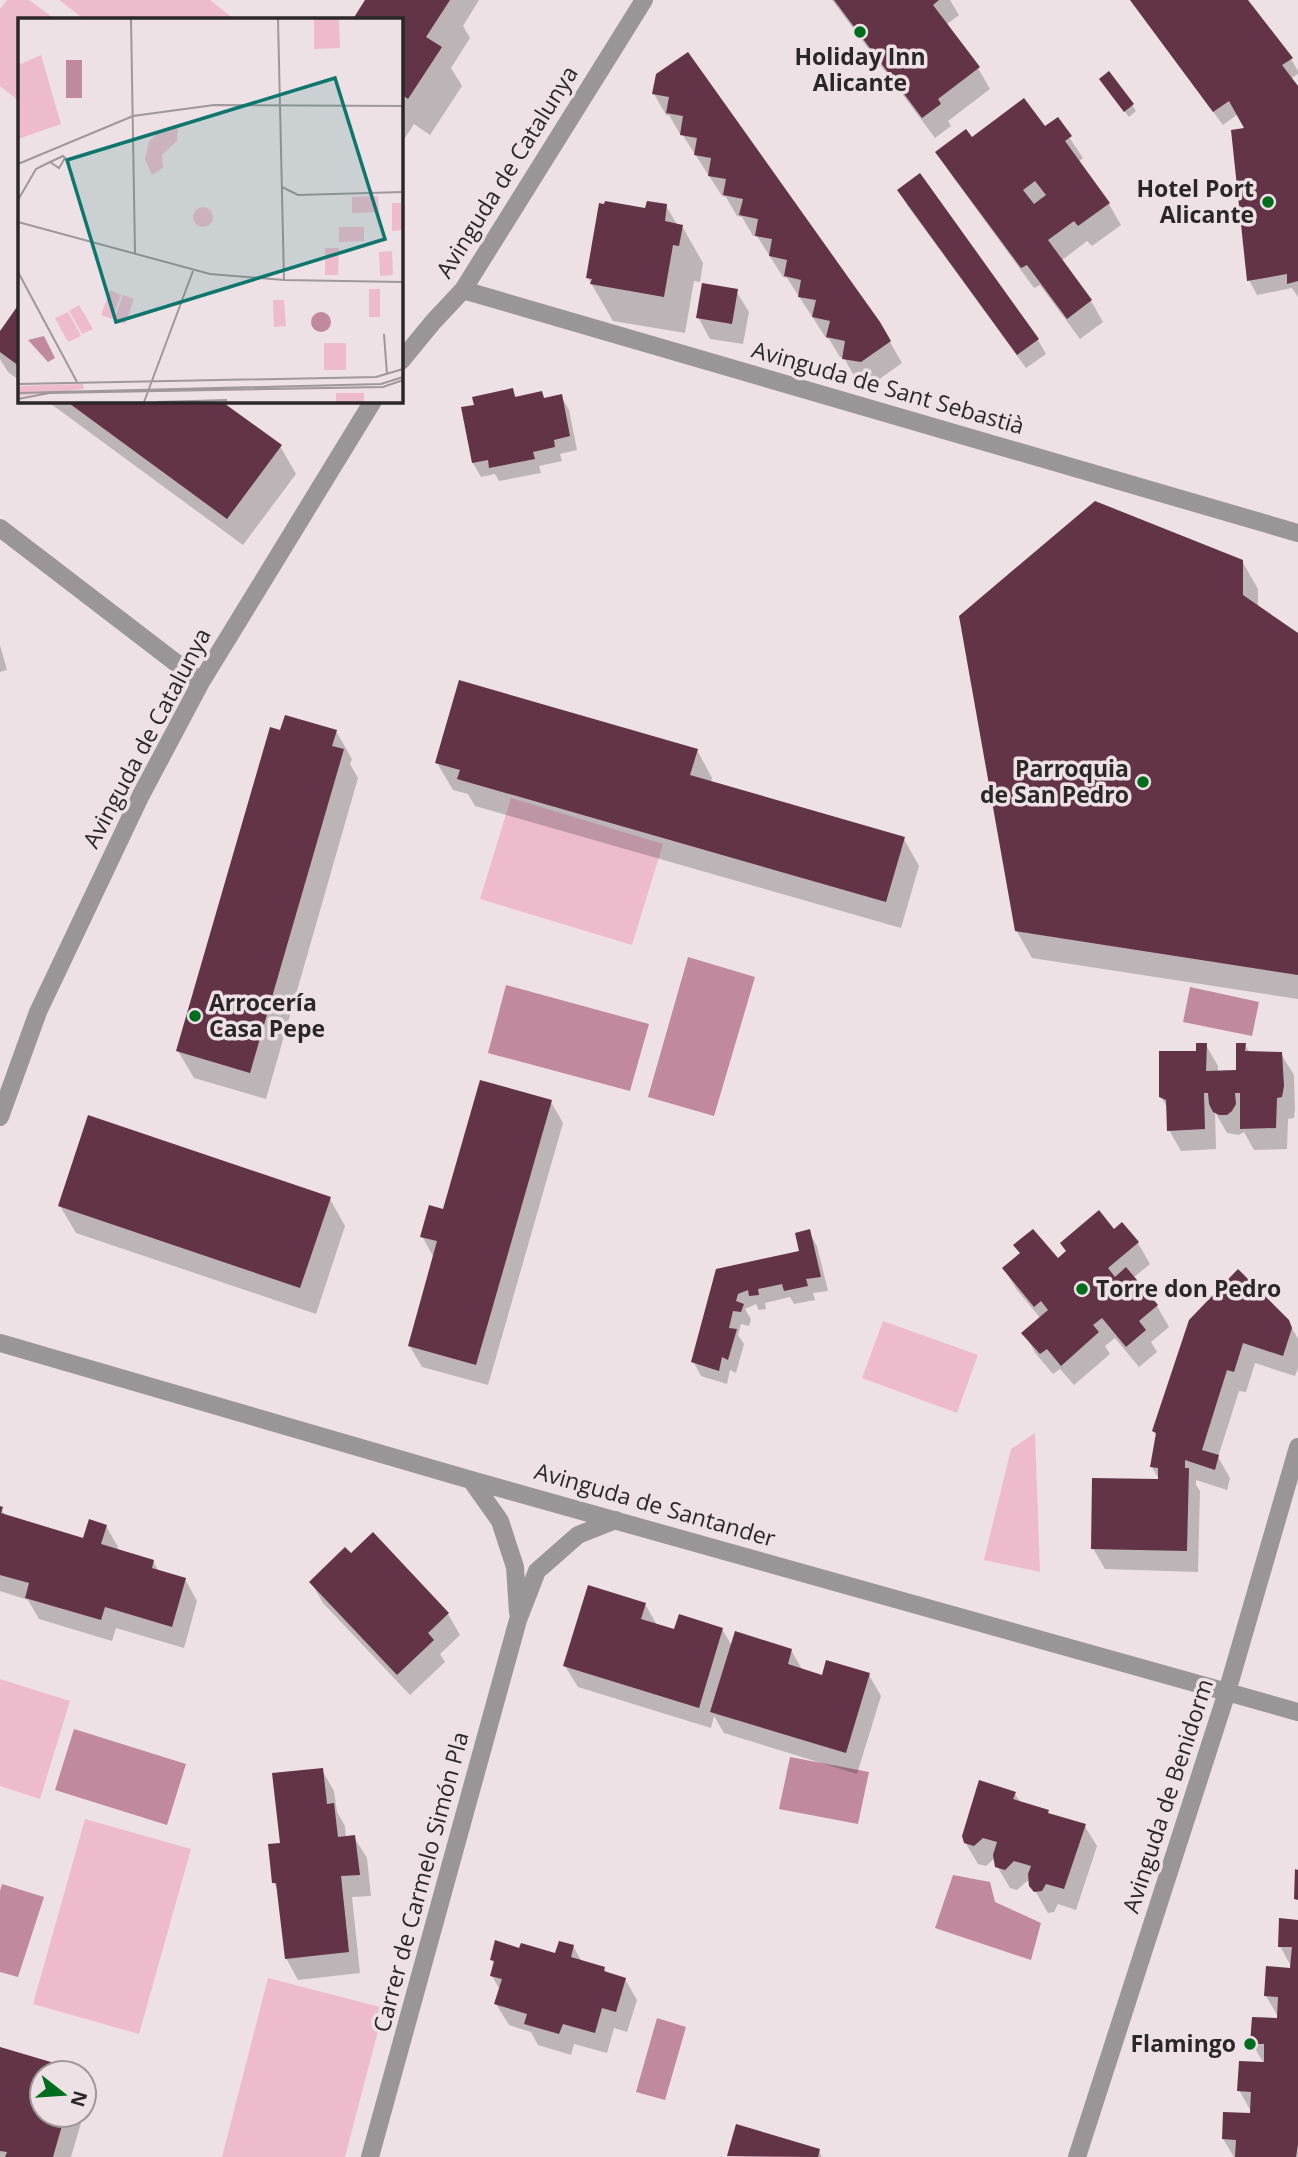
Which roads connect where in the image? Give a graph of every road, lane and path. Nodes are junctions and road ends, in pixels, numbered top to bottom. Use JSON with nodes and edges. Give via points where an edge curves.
{"nodes":[{"id":1,"x":643,"y":0,"type":"edge"},
{"id":2,"x":463,"y":290,"type":"junction"},
{"id":3,"x":402,"y":360,"type":"edge"},
{"id":4,"x":372,"y":402,"type":"edge"},
{"id":5,"x":0,"y":528,"type":"edge"},
{"id":6,"x":1298,"y":533,"type":"edge"},
{"id":7,"x":201,"y":682,"type":"junction"},
{"id":8,"x":0,"y":1117,"type":"edge"},
{"id":9,"x":0,"y":1343,"type":"edge"},
{"id":10,"x":1298,"y":1447,"type":"edge"},
{"id":11,"x":471,"y":1480,"type":"junction"},
{"id":12,"x":617,"y":1520,"type":"junction"},
{"id":13,"x":518,"y":1620,"type":"junction"},
{"id":14,"x":1227,"y":1692,"type":"junction"},
{"id":15,"x":1298,"y":1712,"type":"edge"},
{"id":16,"x":370,"y":2157,"type":"edge"},
{"id":17,"x":1077,"y":2157,"type":"edge"}],
"edges":[{"from":1,"to":2,"type":"street","name":"Avinguda de Catalunya"},
{"from":2,"to":3,"type":"street","name":"Avinguda de Catalunya"},
{"from":2,"to":6,"type":"street","name":"Avinguda de Sant Sebastià"},
{"from":4,"to":7,"type":"street","name":"Avinguda de Catalunya"},
{"from":5,"to":7,"type":"street"},
{"from":7,"to":8,"type":"street","name":"Avinguda de Catalunya","via":[[141,795],[38,1012]]},
{"from":9,"to":11,"type":"street","name":"Avinguda de Santander"},
{"from":10,"to":14,"type":"street","name":"Avinguda de Benidorm"},
{"from":11,"to":12,"type":"street","name":"Avinguda de Santander"},
{"from":11,"to":13,"type":"street","name":"Carrer de Carmelo Simón Pla","via":[[500,1521],[515,1567]]},
{"from":12,"to":13,"type":"street","name":"Carrer de Carmelo Simón Pla","via":[[578,1535],[537,1571]]},
{"from":12,"to":14,"type":"street","name":"Avinguda de Santander"},
{"from":13,"to":16,"type":"street","name":"Carrer de Carmelo Simón Pla"},
{"from":14,"to":15,"type":"street","name":"Avinguda de Santander"},
{"from":14,"to":17,"type":"street","name":"Avinguda de Benidorm"}]}
